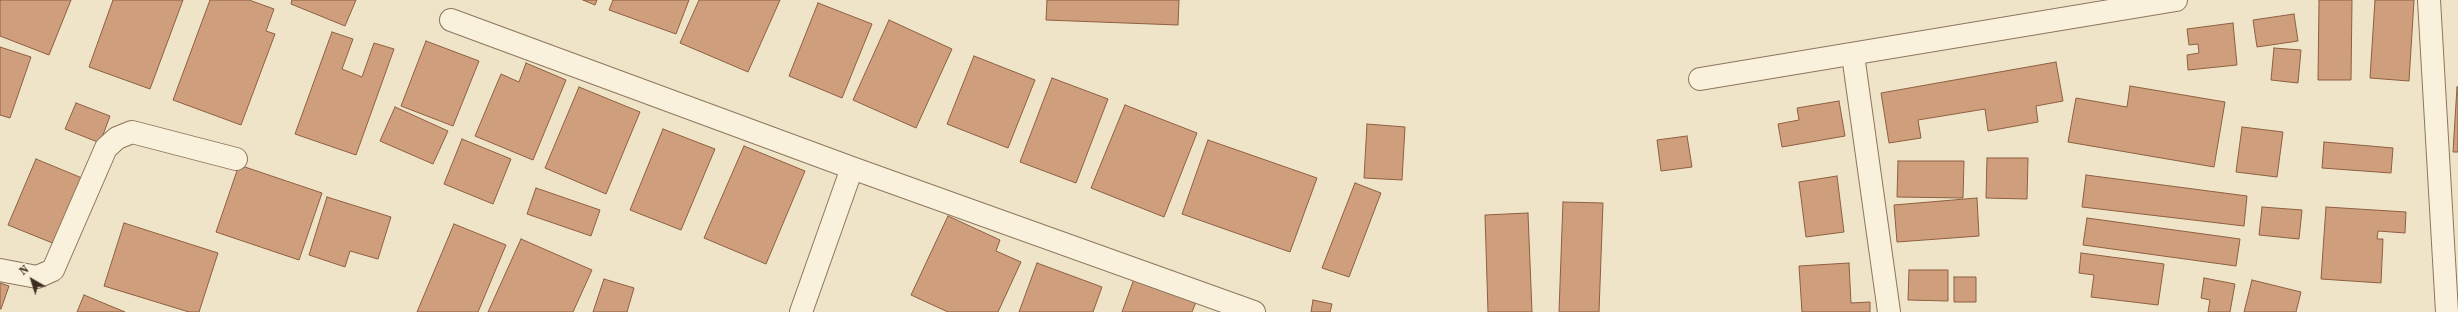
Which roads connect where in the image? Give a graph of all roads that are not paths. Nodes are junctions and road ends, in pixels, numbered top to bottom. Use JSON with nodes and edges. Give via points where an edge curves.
{"nodes":[{"id":1,"x":2176,"y":0,"type":"edge"},
{"id":2,"x":2428,"y":0,"type":"edge"},
{"id":3,"x":2155,"y":2,"type":"edge"},
{"id":4,"x":451,"y":20,"type":"dead end"},
{"id":5,"x":1853,"y":55,"type":"junction"},
{"id":6,"x":1700,"y":79,"type":"dead end"},
{"id":7,"x":236,"y":159,"type":"dead end"},
{"id":8,"x":852,"y":168,"type":"junction"},
{"id":9,"x":0,"y":270,"type":"edge"},
{"id":10,"x":801,"y":312,"type":"edge"},
{"id":11,"x":1254,"y":312,"type":"edge"},
{"id":12,"x":1889,"y":312,"type":"edge"},
{"id":13,"x":2447,"y":312,"type":"edge"}],
"edges":[{"from":1,"to":3,"type":"street"},
{"from":2,"to":13,"type":"street"},
{"from":3,"to":5,"type":"street"},
{"from":4,"to":8,"type":"street"},
{"from":5,"to":6,"type":"street"},
{"from":5,"to":12,"type":"street"},
{"from":7,"to":9,"type":"street","via":[[132,132],[117,138],[106,148],[53,270],[37,278]]},
{"from":8,"to":10,"type":"street"},
{"from":8,"to":11,"type":"street"}]}
